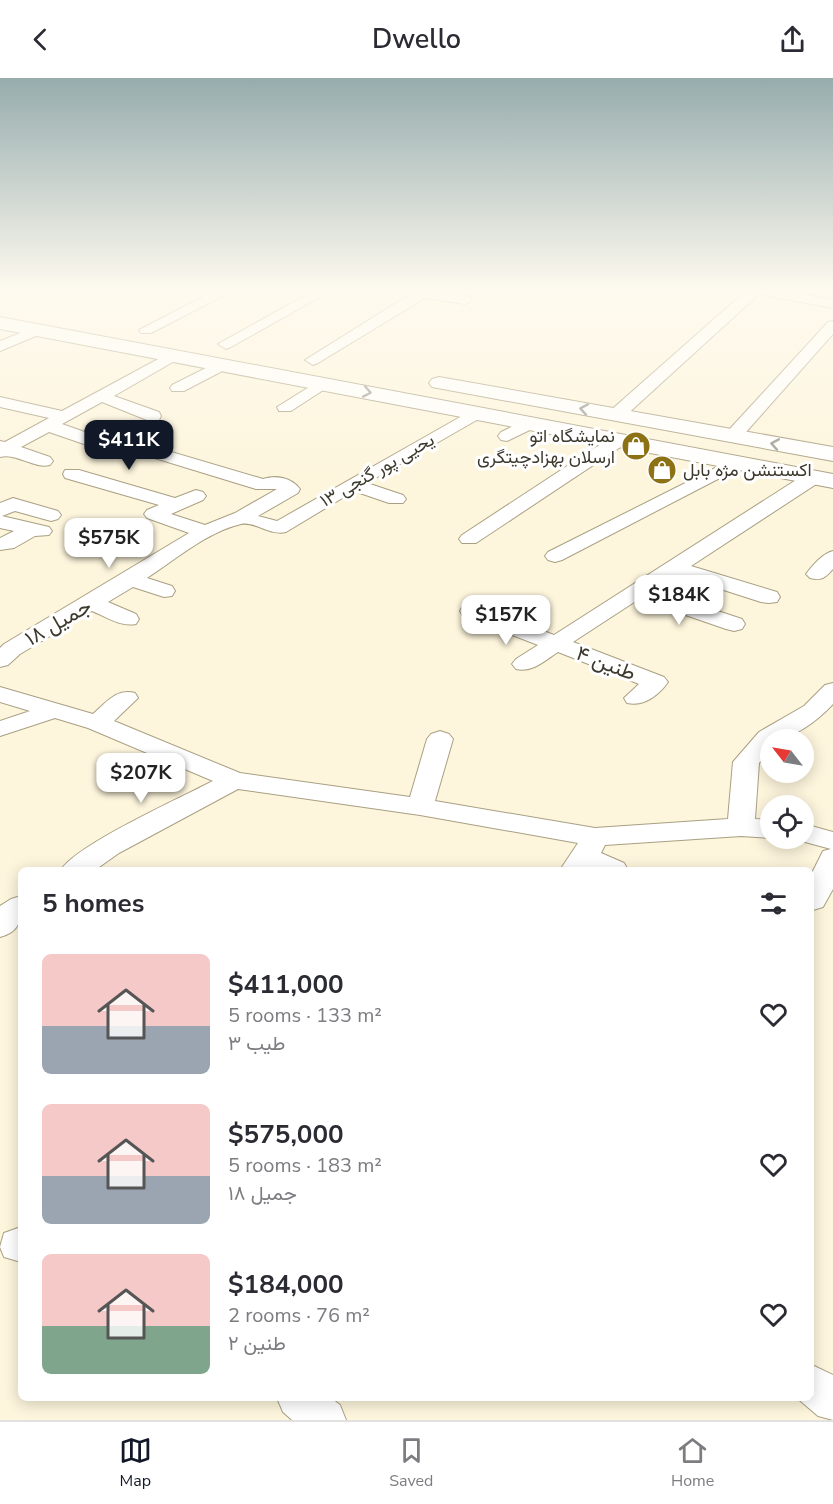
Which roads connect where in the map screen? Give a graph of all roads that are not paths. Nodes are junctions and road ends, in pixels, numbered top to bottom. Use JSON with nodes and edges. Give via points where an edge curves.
{"nodes":[{"id":1,"x":167,"y":353,"type":"edge"},
{"id":2,"x":212,"y":353,"type":"edge"},
{"id":3,"x":221,"y":353,"type":"edge"},
{"id":4,"x":228,"y":353,"type":"edge"},
{"id":5,"x":240,"y":353,"type":"edge"},
{"id":6,"x":325,"y":353,"type":"edge"},
{"id":7,"x":685,"y":353,"type":"edge"},
{"id":8,"x":808,"y":353,"type":"edge"},
{"id":9,"x":224,"y":355,"type":"junction"},
{"id":10,"x":291,"y":356,"type":"dead end"},
{"id":11,"x":313,"y":360,"type":"junction"},
{"id":12,"x":336,"y":364,"type":"dead end"},
{"id":13,"x":418,"y":379,"type":"dead end"},
{"id":14,"x":322,"y":384,"type":"junction"},
{"id":15,"x":178,"y":388,"type":"dead end"},
{"id":16,"x":100,"y":396,"type":"junction"},
{"id":17,"x":1,"y":402,"type":"edge"},
{"id":18,"x":285,"y":407,"type":"dead end"},
{"id":19,"x":476,"y":413,"type":"junction"},
{"id":20,"x":616,"y":415,"type":"junction"},
{"id":21,"x":64,"y":416,"type":"junction"},
{"id":22,"x":153,"y":416,"type":"dead end"},
{"id":23,"x":530,"y":423,"type":"junction"},
{"id":24,"x":47,"y":426,"type":"junction"},
{"id":25,"x":507,"y":436,"type":"dead end"},
{"id":26,"x":733,"y":436,"type":"junction"},
{"id":27,"x":90,"y":440,"type":"dead end"},
{"id":28,"x":619,"y":440,"type":"junction"},
{"id":29,"x":141,"y":448,"type":"dead end"},
{"id":30,"x":2,"y":449,"type":"edge"},
{"id":31,"x":833,"y":454,"type":"edge"},
{"id":32,"x":44,"y":461,"type":"dead end"},
{"id":33,"x":737,"y":462,"type":"junction"},
{"id":34,"x":72,"y":474,"type":"dead end"},
{"id":35,"x":823,"y":479,"type":"edge"},
{"id":36,"x":352,"y":484,"type":"junction"},
{"id":37,"x":196,"y":496,"type":"dead end"},
{"id":38,"x":328,"y":498,"type":"junction"},
{"id":39,"x":396,"y":499,"type":"dead end"},
{"id":40,"x":176,"y":504,"type":"junction"},
{"id":41,"x":348,"y":505,"type":"dead end"},
{"id":42,"x":0,"y":511,"type":"edge"},
{"id":43,"x":243,"y":517,"type":"junction"},
{"id":44,"x":0,"y":522,"type":"edge"},
{"id":45,"x":42,"y":525,"type":"junction"},
{"id":46,"x":206,"y":532,"type":"junction"},
{"id":47,"x":469,"y":539,"type":"dead end"},
{"id":48,"x":0,"y":544,"type":"edge"},
{"id":49,"x":555,"y":556,"type":"dead end"},
{"id":50,"x":833,"y":557,"type":"edge"},
{"id":51,"x":675,"y":567,"type":"junction"},
{"id":52,"x":818,"y":574,"type":"dead end"},
{"id":53,"x":131,"y":579,"type":"junction"},
{"id":54,"x":164,"y":591,"type":"dead end"},
{"id":55,"x":637,"y":591,"type":"junction"},
{"id":56,"x":769,"y":597,"type":"dead end"},
{"id":57,"x":92,"y":602,"type":"junction"},
{"id":58,"x":471,"y":611,"type":"dead end"},
{"id":59,"x":128,"y":619,"type":"dead end"},
{"id":60,"x":734,"y":624,"type":"dead end"},
{"id":61,"x":556,"y":644,"type":"junction"},
{"id":62,"x":0,"y":660,"type":"edge"},
{"id":63,"x":524,"y":664,"type":"dead end"},
{"id":64,"x":833,"y":690,"type":"edge"},
{"id":65,"x":0,"y":694,"type":"edge"},
{"id":66,"x":126,"y":698,"type":"dead end"},
{"id":67,"x":636,"y":698,"type":"dead end"},
{"id":68,"x":56,"y":710,"type":"junction"},
{"id":69,"x":98,"y":723,"type":"junction"},
{"id":70,"x":0,"y":729,"type":"edge"},
{"id":71,"x":440,"y":739,"type":"dead end"},
{"id":72,"x":234,"y":780,"type":"junction"},
{"id":73,"x":420,"y":807,"type":"junction"},
{"id":74,"x":741,"y":827,"type":"junction"},
{"id":75,"x":760,"y":828,"type":"edge"},
{"id":76,"x":814,"y":836,"type":"edge"},
{"id":77,"x":833,"y":841,"type":"edge"},
{"id":78,"x":585,"y":855,"type":"edge"},
{"id":79,"x":833,"y":858,"type":"edge"},
{"id":80,"x":88,"y":867,"type":"edge"},
{"id":81,"x":608,"y":867,"type":"edge"},
{"id":82,"x":814,"y":898,"type":"edge"},
{"id":83,"x":18,"y":908,"type":"edge"},
{"id":84,"x":0,"y":927,"type":"edge"},
{"id":85,"x":814,"y":1387,"type":"edge"},
{"id":86,"x":302,"y":1401,"type":"edge"},
{"id":87,"x":833,"y":1401,"type":"edge"},
{"id":88,"x":325,"y":1420,"type":"edge"}],
"edges":[{"from":1,"to":16,"type":"street"},
{"from":2,"to":9,"type":"main road"},
{"from":3,"to":9,"type":"main road"},
{"from":4,"to":9,"type":"street"},
{"from":5,"to":9,"type":"main road"},
{"from":6,"to":11,"type":"street"},
{"from":7,"to":20,"type":"street"},
{"from":8,"to":26,"type":"street"},
{"from":9,"to":14,"type":"main road"},
{"from":9,"to":15,"type":"street"},
{"from":10,"to":11,"type":"main road"},
{"from":11,"to":12,"type":"main road"},
{"from":20,"to":13,"type":"main road","one_way":true},
{"from":14,"to":18,"type":"street"},
{"from":14,"to":19,"type":"main road","one_way":true},
{"from":16,"to":21,"type":"street"},
{"from":16,"to":22,"type":"street"},
{"from":17,"to":21,"type":"street"},
{"from":19,"to":23,"type":"main road"},
{"from":19,"to":36,"type":"street","name":"یحیی پور گنجی ۱۳"},
{"from":20,"to":26,"type":"main road"},
{"from":21,"to":24,"type":"street"},
{"from":23,"to":25,"type":"street"},
{"from":23,"to":28,"type":"main road"},
{"from":24,"to":27,"type":"street"},
{"from":24,"to":30,"type":"street"},
{"from":31,"to":26,"type":"main road","one_way":true},
{"from":28,"to":33,"type":"main road"},
{"from":28,"to":47,"type":"street"},
{"from":29,"to":43,"type":"street","name":"جمیل ۱۸","via":[[263,485],[275,481],[291,489]]},
{"from":30,"to":32,"type":"street"},
{"from":33,"to":35,"type":"main road"},
{"from":33,"to":49,"type":"street"},
{"from":34,"to":40,"type":"street"},
{"from":35,"to":51,"type":"street"},
{"from":36,"to":38,"type":"street","name":"یحیی پور گنجی ۱۳"},
{"from":36,"to":39,"type":"street"},
{"from":37,"to":40,"type":"street"},
{"from":38,"to":41,"type":"street"},
{"from":38,"to":43,"type":"street","name":"یحیی پور گنجی ۱۳","via":[[279,528]]},
{"from":40,"to":46,"type":"street","via":[[154,514]]},
{"from":42,"to":45,"type":"street","via":[[13,504]]},
{"from":43,"to":46,"type":"street","name":"جمیل ۱۸"},
{"from":44,"to":45,"type":"street"},
{"from":45,"to":48,"type":"street"},
{"from":46,"to":53,"type":"street","name":"جمیل ۱۸"},
{"from":50,"to":52,"type":"street"},
{"from":51,"to":55,"type":"street"},
{"from":51,"to":56,"type":"street"},
{"from":53,"to":54,"type":"street"},
{"from":53,"to":57,"type":"street","name":"جمیل ۱۸"},
{"from":55,"to":60,"type":"street"},
{"from":55,"to":61,"type":"street"},
{"from":57,"to":59,"type":"street"},
{"from":57,"to":62,"type":"street","name":"جمیل ۱۸"},
{"from":58,"to":61,"type":"street","name":"طنین ۴"},
{"from":61,"to":63,"type":"street"},
{"from":61,"to":67,"type":"street","name":"طنین ۴","via":[[656,682]]},
{"from":64,"to":74,"type":"street","via":[[813,711],[768,737],[746,762]]},
{"from":65,"to":68,"type":"street"},
{"from":66,"to":69,"type":"street"},
{"from":68,"to":69,"type":"street"},
{"from":68,"to":70,"type":"street"},
{"from":69,"to":72,"type":"street"},
{"from":71,"to":73,"type":"street"},
{"from":72,"to":73,"type":"street"},
{"from":72,"to":80,"type":"street","via":[[110,847]]},
{"from":73,"to":78,"type":"street"},
{"from":74,"to":75,"type":"street"},
{"from":74,"to":78,"type":"street"},
{"from":76,"to":77,"type":"street"},
{"from":78,"to":81,"type":"street"},
{"from":79,"to":82,"type":"street"},
{"from":83,"to":84,"type":"street"},
{"from":85,"to":87,"type":"street"},
{"from":86,"to":88,"type":"street"}]}
